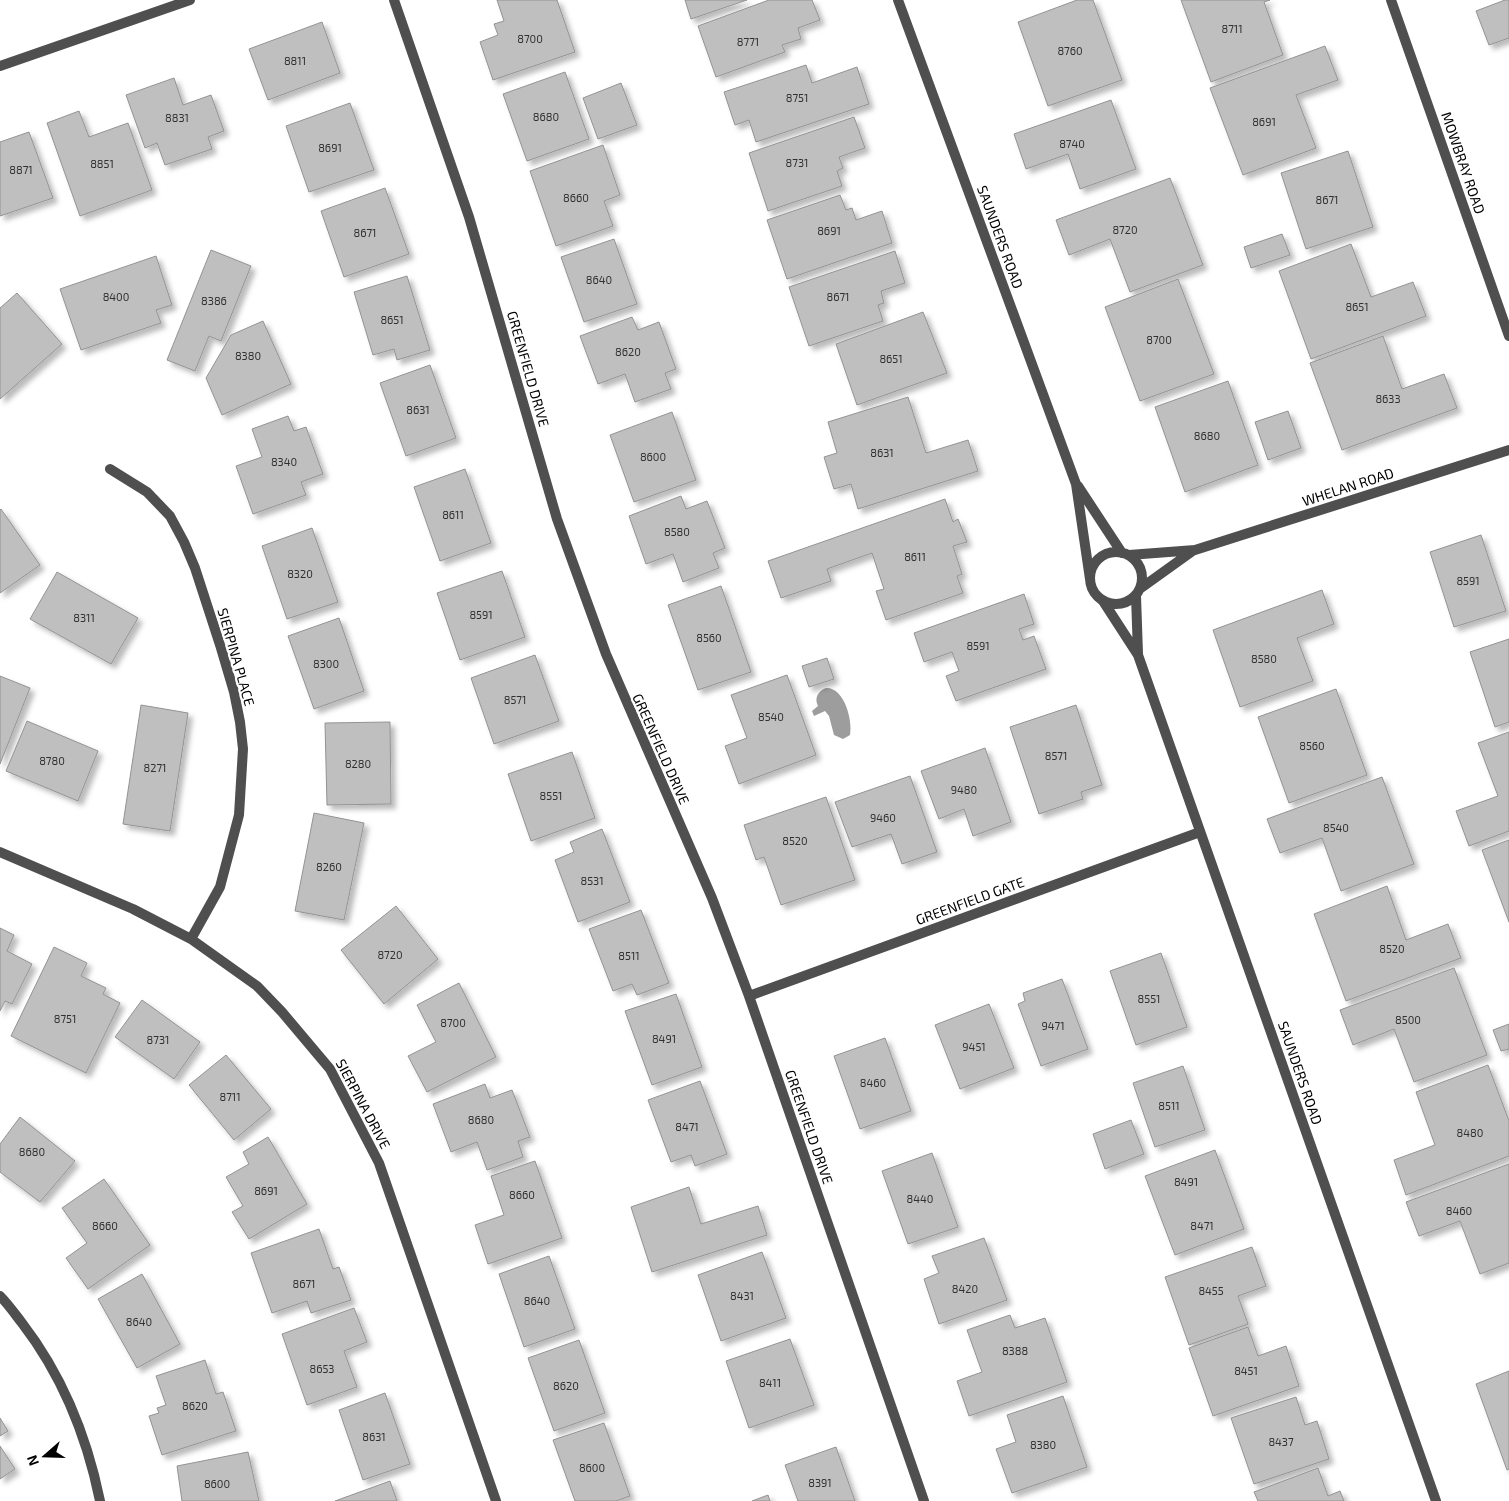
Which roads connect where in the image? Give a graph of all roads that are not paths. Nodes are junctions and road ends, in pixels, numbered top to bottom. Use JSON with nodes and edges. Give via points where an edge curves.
{"nodes":[{"id":1,"x":190,"y":0,"type":"edge"},
{"id":2,"x":394,"y":0,"type":"edge"},
{"id":3,"x":898,"y":0,"type":"edge"},
{"id":4,"x":1391,"y":0,"type":"edge"},
{"id":5,"x":0,"y":66,"type":"edge"},
{"id":6,"x":1509,"y":336,"type":"edge"},
{"id":7,"x":1509,"y":450,"type":"edge"},
{"id":8,"x":110,"y":469,"type":"dead end"},
{"id":9,"x":1076,"y":484,"type":"junction"},
{"id":10,"x":1195,"y":550,"type":"junction"},
{"id":11,"x":1126,"y":554,"type":"junction"},
{"id":12,"x":1090,"y":579,"type":"junction"},
{"id":13,"x":1138,"y":592,"type":"junction"},
{"id":14,"x":1103,"y":601,"type":"junction"},
{"id":15,"x":1138,"y":655,"type":"junction"},
{"id":16,"x":1200,"y":832,"type":"junction"},
{"id":17,"x":0,"y":852,"type":"edge"},
{"id":18,"x":191,"y":939,"type":"junction"},
{"id":19,"x":749,"y":996,"type":"junction"},
{"id":20,"x":0,"y":1296,"type":"edge"},
{"id":21,"x":100,"y":1501,"type":"edge"},
{"id":22,"x":496,"y":1501,"type":"edge"},
{"id":23,"x":924,"y":1501,"type":"edge"},
{"id":24,"x":1436,"y":1501,"type":"edge"}],
"edges":[{"from":1,"to":5,"type":"street"},
{"from":2,"to":19,"type":"street","name":"GREENFIELD DRIVE","via":[[472,226],[572,563],[610,663],[712,898]]},
{"from":3,"to":9,"type":"street","name":"SAUNDERS ROAD"},
{"from":4,"to":6,"type":"street","name":"MOWBRAY ROAD"},
{"from":7,"to":10,"type":"street","name":"WHELAN ROAD"},
{"from":8,"to":18,"type":"street","name":"SIERPINA PLACE","via":[[147,492],[170,516],[184,542],[221,648],[240,722],[243,749],[239,815],[220,888]]},
{"from":9,"to":11,"type":"street","name":"SAUNDERS ROAD"},
{"from":9,"to":12,"type":"street","name":"SAUNDERS ROAD"},
{"from":10,"to":11,"type":"street","name":"WHELAN ROAD"},
{"from":10,"to":13,"type":"street","name":"WHELAN ROAD"},
{"from":11,"to":12,"type":"street","via":[[1108,553],[1100,557]]},
{"from":11,"to":13,"type":"street","via":[[1138,563],[1141,571]]},
{"from":12,"to":14,"type":"street","via":[[1096,595]]},
{"from":13,"to":14,"type":"street","via":[[1120,604]]},
{"from":13,"to":15,"type":"street","name":"SAUNDERS ROAD"},
{"from":14,"to":15,"type":"street","name":"SAUNDERS ROAD"},
{"from":15,"to":16,"type":"street","name":"SAUNDERS ROAD"},
{"from":16,"to":19,"type":"street","name":"GREENFIELD GATE"},
{"from":16,"to":24,"type":"street","name":"SAUNDERS ROAD"},
{"from":17,"to":18,"type":"street","name":"SIERPINA DRIVE","via":[[133,909]]},
{"from":18,"to":22,"type":"street","name":"SIERPINA DRIVE","via":[[257,986],[282,1012],[330,1069],[355,1114],[379,1163]]},
{"from":19,"to":23,"type":"street","name":"GREENFIELD DRIVE"},
{"from":20,"to":21,"type":"street","via":[[32,1336],[62,1386],[87,1450]]}]}
